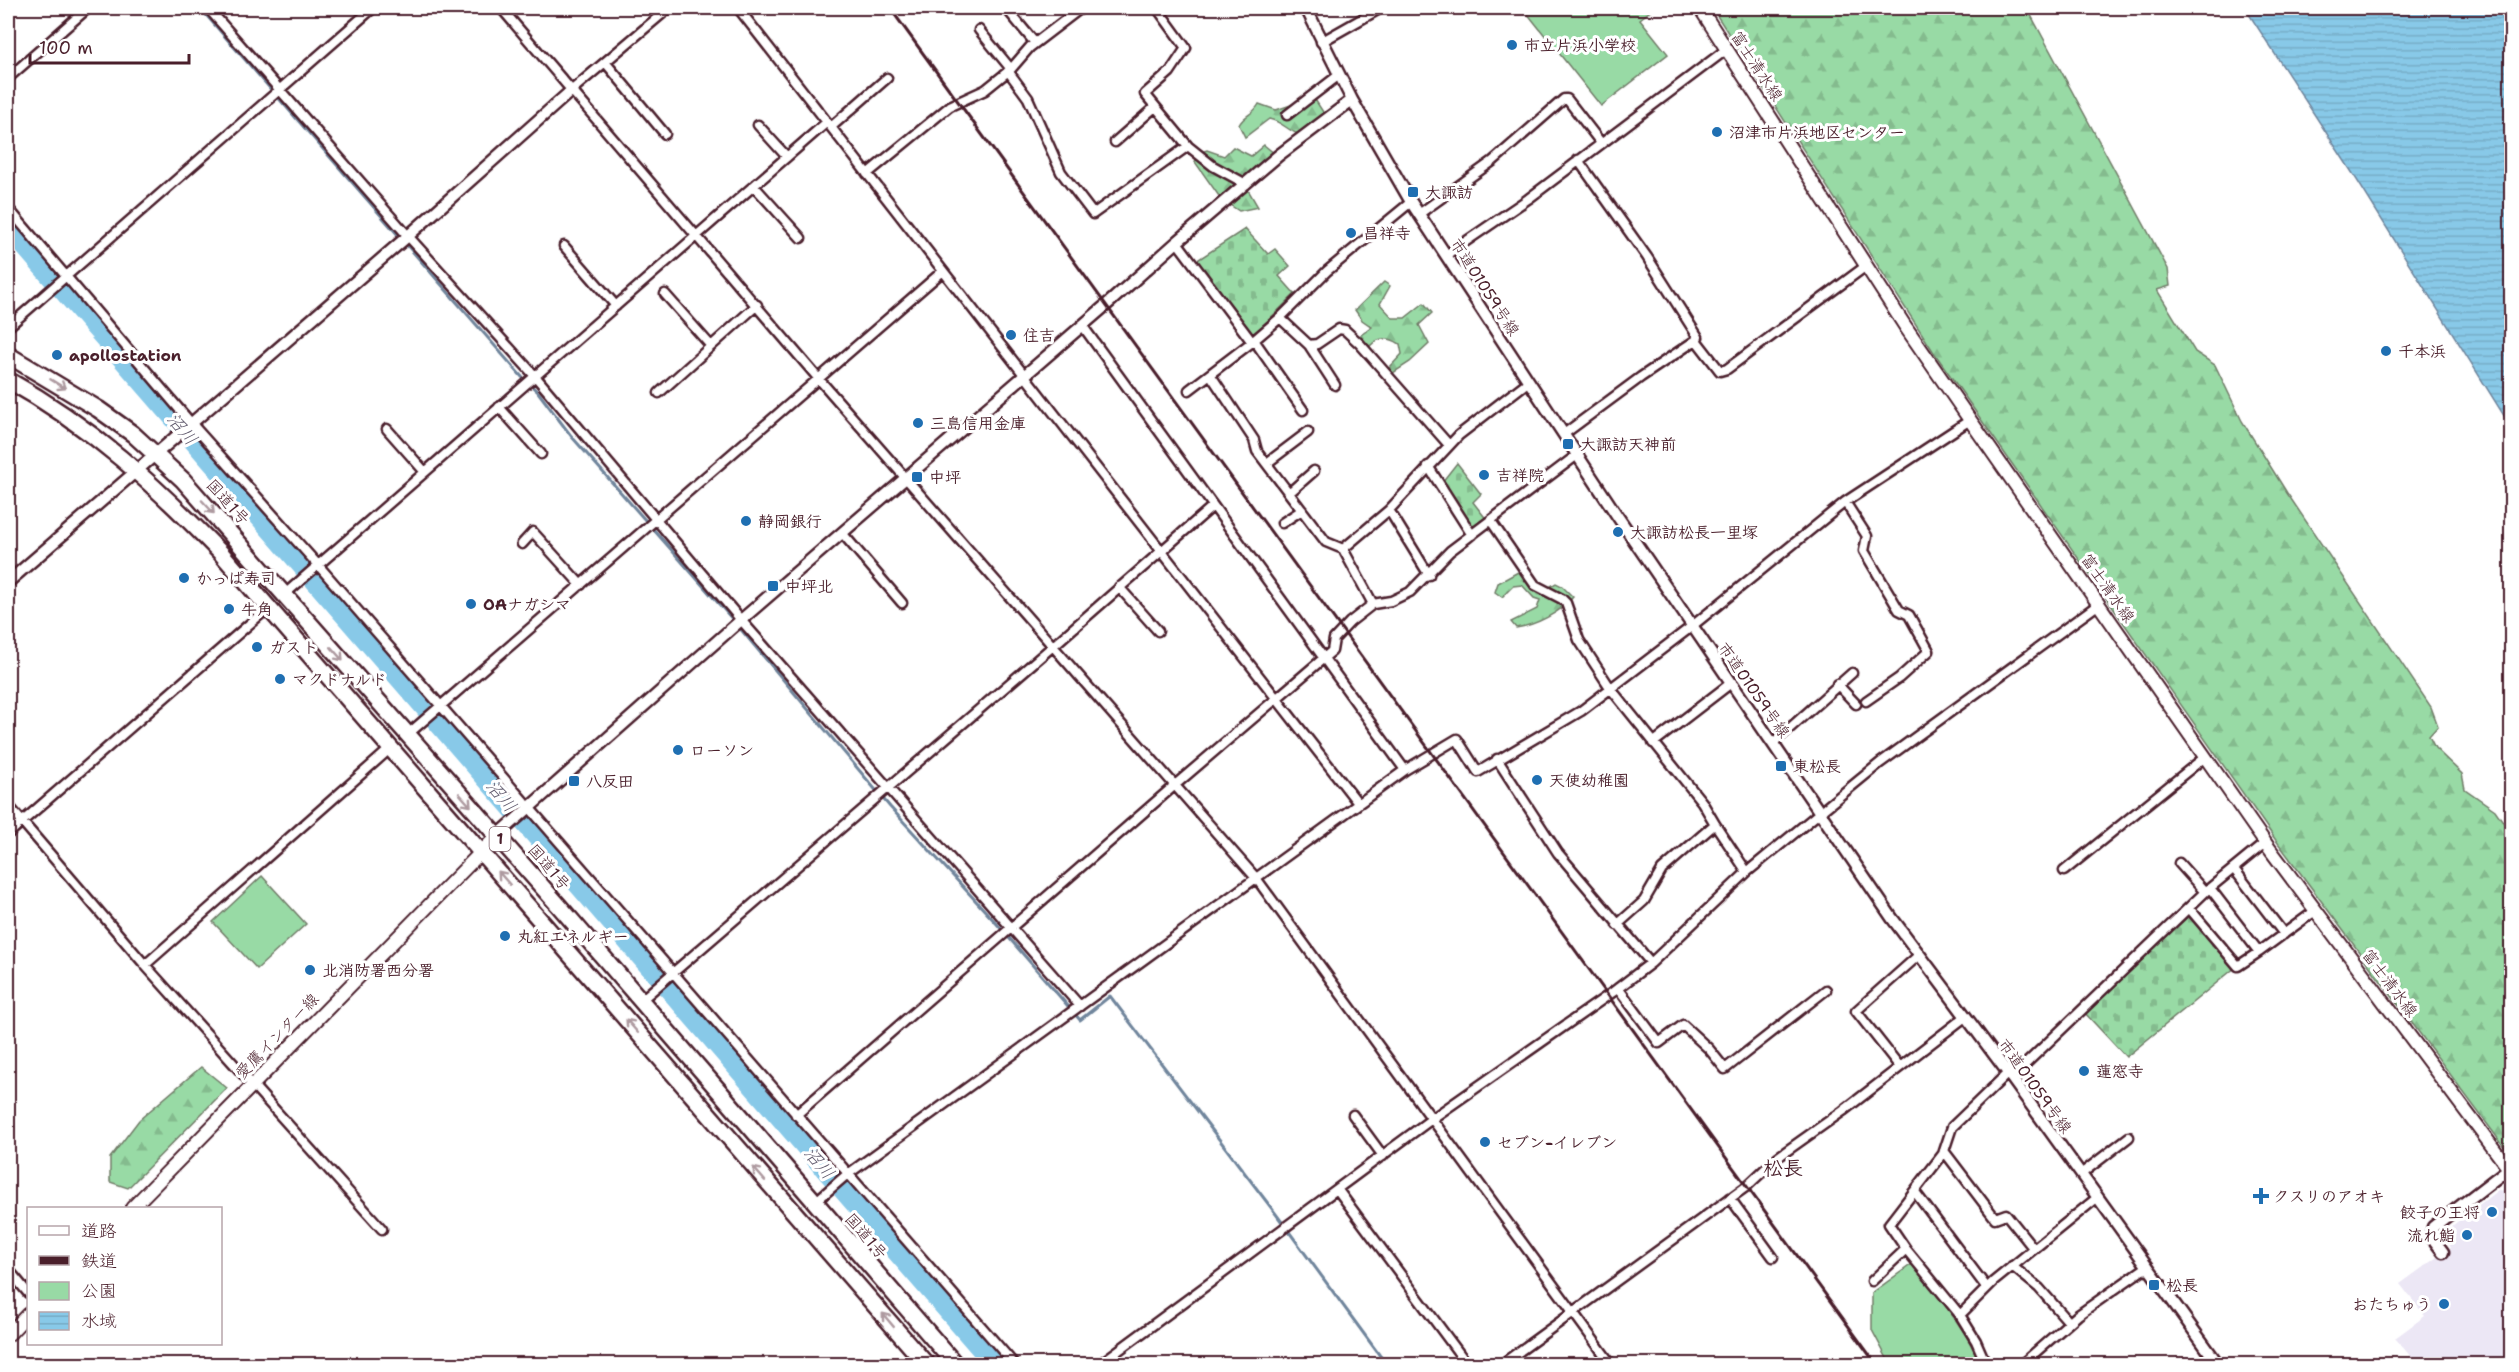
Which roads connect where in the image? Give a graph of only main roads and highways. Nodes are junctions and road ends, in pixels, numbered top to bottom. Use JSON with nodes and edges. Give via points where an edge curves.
{"nodes":[{"id":1,"x":1700,"y":8,"type":"edge"},
{"id":2,"x":8,"y":355,"type":"edge"},
{"id":3,"x":8,"y":380,"type":"edge"},
{"id":4,"x":502,"y":831,"type":"junction"},
{"id":5,"x":482,"y":852,"type":"junction"},
{"id":6,"x":2510,"y":1171,"type":"edge"},
{"id":7,"x":134,"y":1207,"type":"edge"},
{"id":8,"x":27,"y":1315,"type":"edge"},
{"id":9,"x":8,"y":1335,"type":"edge"},
{"id":10,"x":926,"y":1365,"type":"edge"},
{"id":11,"x":954,"y":1365,"type":"edge"}],
"edges":[{"from":1,"to":6,"type":"main road","name":"富士清水線","via":[[1970,420],[2266,844]]},
{"from":2,"to":4,"type":"highway","name":"国道1号","number":"1","one_way":true,"via":[[98,409],[183,480],[291,589]]},
{"from":3,"to":5,"type":"highway","number":"1","via":[[83,428],[167,497],[270,607]]},
{"from":4,"to":5,"type":"main road","name":"愛鷹インター線"},
{"from":4,"to":11,"type":"highway","name":"国道1号","number":"1","via":[[639,1002]]},
{"from":5,"to":7,"type":"main road","name":"愛鷹インター線"},
{"from":10,"to":5,"type":"highway","number":"1","one_way":true},
{"from":8,"to":9,"type":"main road"}]}
